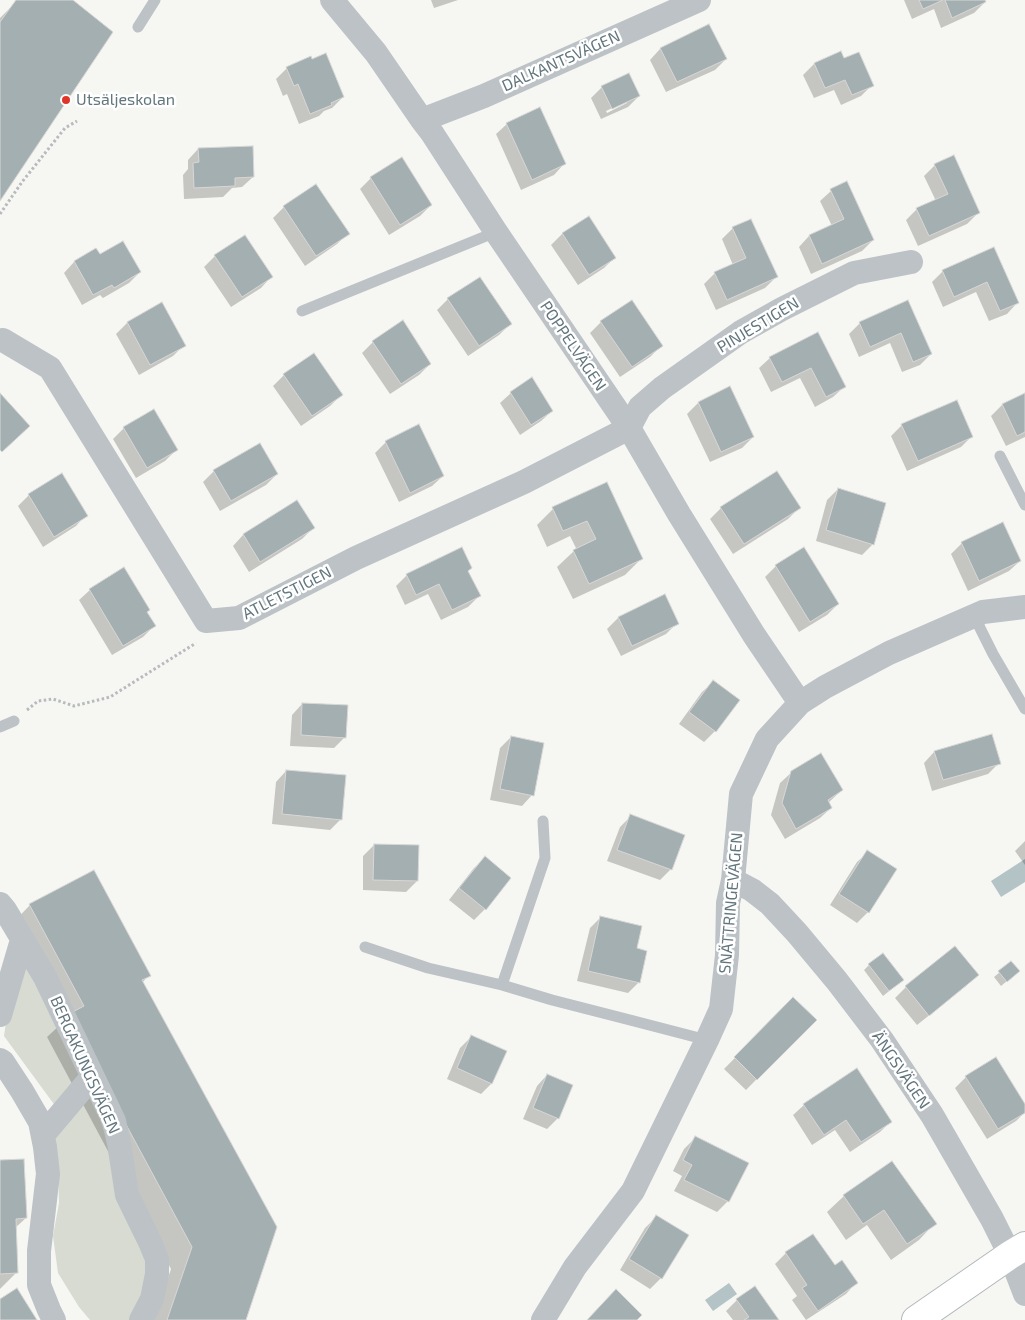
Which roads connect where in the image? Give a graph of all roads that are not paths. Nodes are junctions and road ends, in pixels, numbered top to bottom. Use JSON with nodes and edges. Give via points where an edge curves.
{"nodes":[{"id":1,"x":155,"y":0,"type":"edge"},
{"id":2,"x":332,"y":0,"type":"edge"},
{"id":3,"x":700,"y":0,"type":"edge"},
{"id":4,"x":138,"y":27,"type":"dead end"},
{"id":5,"x":422,"y":120,"type":"junction"},
{"id":6,"x":496,"y":232,"type":"junction"},
{"id":7,"x":912,"y":262,"type":"dead end"},
{"id":8,"x":302,"y":311,"type":"dead end"},
{"id":9,"x":2,"y":340,"type":"dead end"},
{"id":10,"x":629,"y":428,"type":"junction"},
{"id":11,"x":1000,"y":456,"type":"dead end"},
{"id":12,"x":1025,"y":505,"type":"edge"},
{"id":13,"x":1025,"y":607,"type":"edge"},
{"id":14,"x":974,"y":616,"type":"junction"},
{"id":15,"x":800,"y":702,"type":"junction"},
{"id":16,"x":1025,"y":709,"type":"edge"},
{"id":17,"x":14,"y":721,"type":"road end"},
{"id":18,"x":0,"y":727,"type":"edge"},
{"id":19,"x":543,"y":821,"type":"dead end"},
{"id":20,"x":732,"y":880,"type":"junction"},
{"id":21,"x":0,"y":904,"type":"edge"},
{"id":22,"x":22,"y":940,"type":"junction"},
{"id":23,"x":365,"y":947,"type":"dead end"},
{"id":24,"x":502,"y":984,"type":"junction"},
{"id":25,"x":0,"y":1015,"type":"edge"},
{"id":26,"x":707,"y":1040,"type":"junction"},
{"id":27,"x":0,"y":1060,"type":"edge"},
{"id":28,"x":92,"y":1077,"type":"junction"},
{"id":29,"x":43,"y":1135,"type":"junction"},
{"id":30,"x":1017,"y":1251,"type":"edge"},
{"id":31,"x":1025,"y":1294,"type":"edge"},
{"id":32,"x":54,"y":1320,"type":"edge"},
{"id":33,"x":141,"y":1320,"type":"edge"},
{"id":34,"x":543,"y":1320,"type":"edge"},
{"id":35,"x":916,"y":1320,"type":"edge"}],
"edges":[{"from":1,"to":4,"type":"lane"},
{"from":2,"to":5,"type":"street","name":"POPPELVÄGEN","via":[[376,53]]},
{"from":3,"to":5,"type":"street","name":"DALKANTSVÄGEN","via":[[484,96]]},
{"from":5,"to":6,"type":"street","name":"POPPELVÄGEN"},
{"from":6,"to":8,"type":"lane"},
{"from":6,"to":10,"type":"street","name":"POPPELVÄGEN"},
{"from":7,"to":10,"type":"street","name":"PINJESTIGEN","via":[[854,273],[741,332],[662,388],[640,407]]},
{"from":9,"to":10,"type":"street","name":"ATLETSTIGEN","via":[[50,368],[206,621],[239,618],[356,558],[524,482]]},
{"from":10,"to":15,"type":"street","name":"POPPELVÄGEN","via":[[754,635]]},
{"from":11,"to":12,"type":"lane"},
{"from":13,"to":14,"type":"street","name":"SNÄTTRINGEVÄGEN"},
{"from":14,"to":15,"type":"street","name":"SNÄTTRINGEVÄGEN","via":[[889,653]]},
{"from":14,"to":16,"type":"lane"},
{"from":15,"to":20,"type":"street","name":"SNÄTTRINGEVÄGEN","via":[[767,739],[741,794]]},
{"from":17,"to":18,"type":"lane"},
{"from":19,"to":24,"type":"lane","via":[[545,858]]},
{"from":20,"to":26,"type":"street","name":"SNÄTTRINGEVÄGEN","via":[[720,1009]]},
{"from":20,"to":30,"type":"street","name":"ÄNGSVÄGEN","via":[[770,904],[882,1040],[932,1115],[992,1219]]},
{"from":21,"to":22,"type":"street","name":"BERGAKUNGSVÄGEN"},
{"from":22,"to":25,"type":"street"},
{"from":22,"to":28,"type":"street","name":"BERGAKUNGSVÄGEN","via":[[45,977]]},
{"from":23,"to":24,"type":"lane","via":[[428,968]]},
{"from":24,"to":26,"type":"lane"},
{"from":26,"to":34,"type":"street","name":"SNÄTTRINGEVÄGEN","via":[[633,1191],[575,1267]]},
{"from":27,"to":29,"type":"street","via":[[40,1122]]},
{"from":28,"to":29,"type":"street"},
{"from":28,"to":33,"type":"street","name":"BERGAKUNGSVÄGEN","via":[[114,1121],[128,1195],[157,1259],[152,1299]]},
{"from":29,"to":32,"type":"street","via":[[48,1174],[38,1284]]},
{"from":30,"to":31,"type":"street","name":"ÄNGSVÄGEN"},
{"from":30,"to":35,"type":"street"}]}
